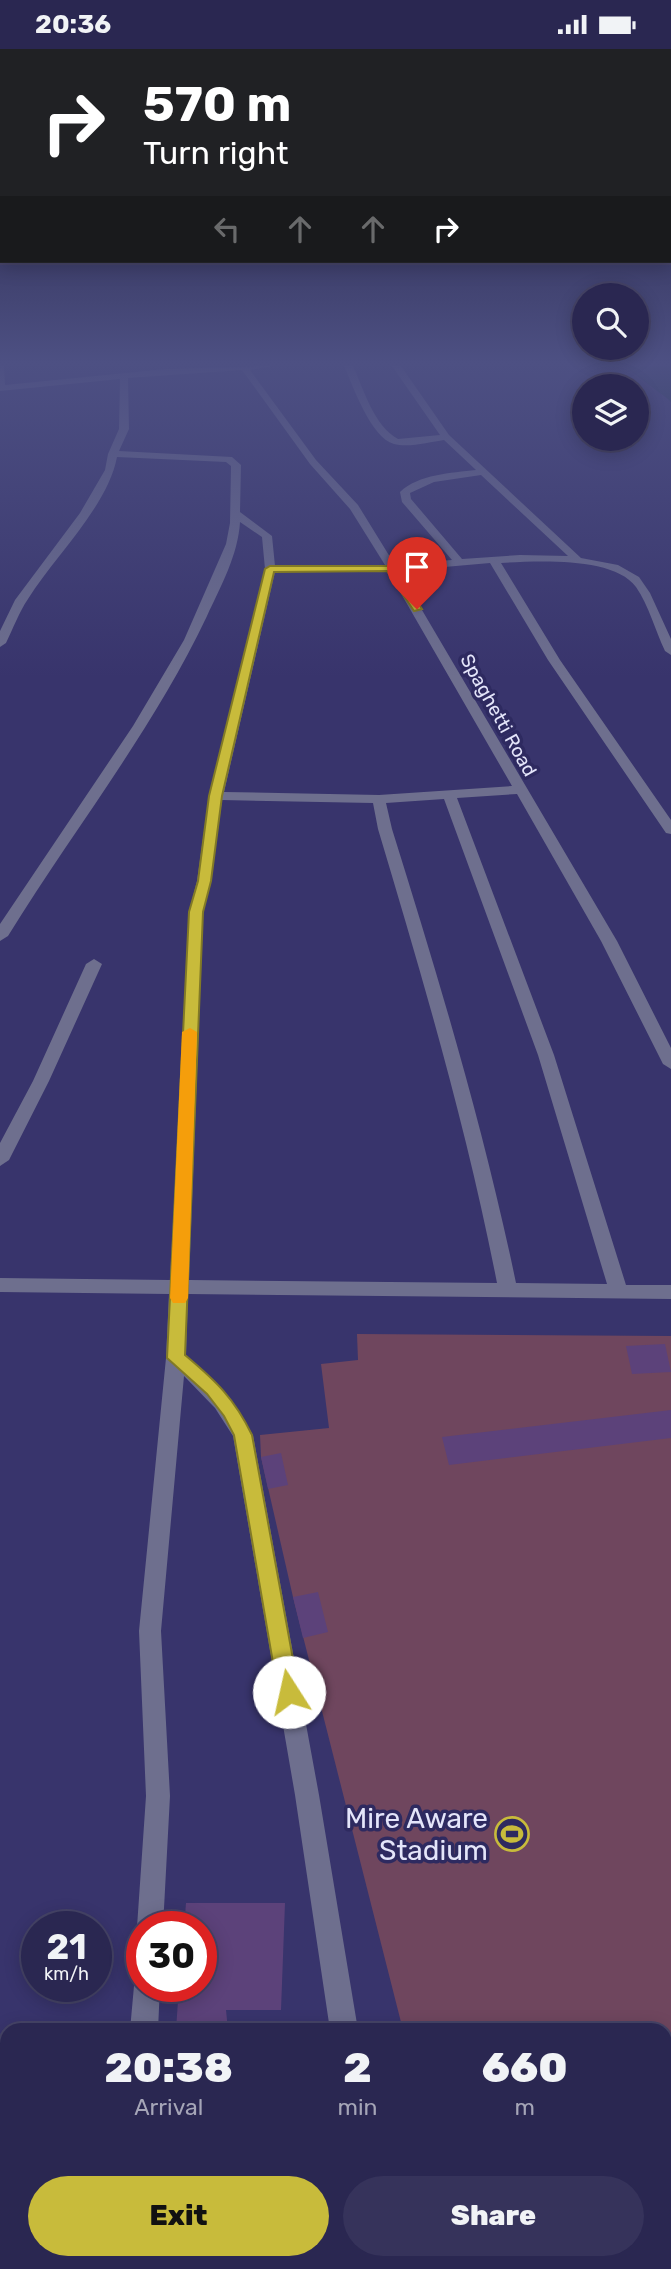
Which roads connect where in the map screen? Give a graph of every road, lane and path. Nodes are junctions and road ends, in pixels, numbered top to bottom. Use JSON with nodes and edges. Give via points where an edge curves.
{"nodes":[{"id":1,"x":110,"y":470,"type":"edge"},
{"id":2,"x":236,"y":470,"type":"edge"},
{"id":3,"x":319,"y":470,"type":"edge"},
{"id":4,"x":481,"y":470,"type":"edge"},
{"id":5,"x":483,"y":472,"type":"junction"},
{"id":6,"x":235,"y":513,"type":"junction"},
{"id":7,"x":577,"y":559,"type":"junction"},
{"id":8,"x":495,"y":562,"type":"junction"},
{"id":9,"x":461,"y":564,"type":"junction"},
{"id":10,"x":390,"y":568,"type":"junction"},
{"id":11,"x":270,"y":569,"type":"junction"},
{"id":12,"x":1,"y":641,"type":"edge"},
{"id":13,"x":671,"y":651,"type":"edge"},
{"id":14,"x":519,"y":790,"type":"junction"},
{"id":15,"x":450,"y":795,"type":"junction"},
{"id":16,"x":216,"y":796,"type":"junction"},
{"id":17,"x":379,"y":799,"type":"junction"},
{"id":18,"x":671,"y":830,"type":"edge"},
{"id":19,"x":2,"y":927,"type":"edge"},
{"id":20,"x":94,"y":964,"type":"dead end"},
{"id":21,"x":671,"y":1064,"type":"edge"},
{"id":22,"x":0,"y":1160,"type":"edge"},
{"id":23,"x":0,"y":1285,"type":"edge"},
{"id":24,"x":180,"y":1287,"type":"junction"},
{"id":25,"x":509,"y":1290,"type":"junction"},
{"id":26,"x":620,"y":1291,"type":"junction"},
{"id":27,"x":671,"y":1292,"type":"edge"},
{"id":28,"x":176,"y":1358,"type":"junction"},
{"id":29,"x":151,"y":1911,"type":"edge"},
{"id":30,"x":146,"y":2002,"type":"edge"},
{"id":31,"x":144,"y":2023,"type":"edge"},
{"id":32,"x":343,"y":2023,"type":"edge"}],
"edges":[{"from":1,"to":12,"type":"street","via":[[102,488],[21,600]]},
{"from":2,"to":6,"type":"street"},
{"from":3,"to":10,"type":"street","name":"Spaghetti Road","via":[[354,507]]},
{"from":4,"to":5,"type":"street"},
{"from":5,"to":7,"type":"street"},
{"from":5,"to":9,"type":"street","via":[[426,482],[405,492],[406,500]]},
{"from":6,"to":11,"type":"street","via":[[267,535]]},
{"from":6,"to":19,"type":"street","via":[[236,530],[225,566],[173,672]]},
{"from":7,"to":8,"type":"street"},
{"from":7,"to":13,"type":"street","via":[[604,563],[639,582]]},
{"from":8,"to":9,"type":"street"},
{"from":8,"to":18,"type":"street","via":[[554,660]]},
{"from":9,"to":10,"type":"street"},
{"from":10,"to":11,"type":"street"},
{"from":10,"to":14,"type":"street","name":"Spaghetti Road"},
{"from":11,"to":16,"type":"street"},
{"from":14,"to":15,"type":"street"},
{"from":14,"to":21,"type":"street","name":"Spaghetti Road","via":[[609,941]]},
{"from":15,"to":17,"type":"street"},
{"from":15,"to":26,"type":"street","via":[[546,1055]]},
{"from":16,"to":17,"type":"street"},
{"from":16,"to":24,"type":"street","via":[[196,912]]},
{"from":17,"to":25,"type":"street","via":[[467,1107]]},
{"from":20,"to":22,"type":"street"},
{"from":23,"to":24,"type":"street"},
{"from":24,"to":25,"type":"street"},
{"from":24,"to":28,"type":"street"},
{"from":25,"to":26,"type":"street"},
{"from":26,"to":27,"type":"street"},
{"from":28,"to":29,"type":"street","via":[[150,1631],[158,1796]]},
{"from":28,"to":32,"type":"street","via":[[213,1389],[243,1435]]},
{"from":30,"to":31,"type":"street"}]}
